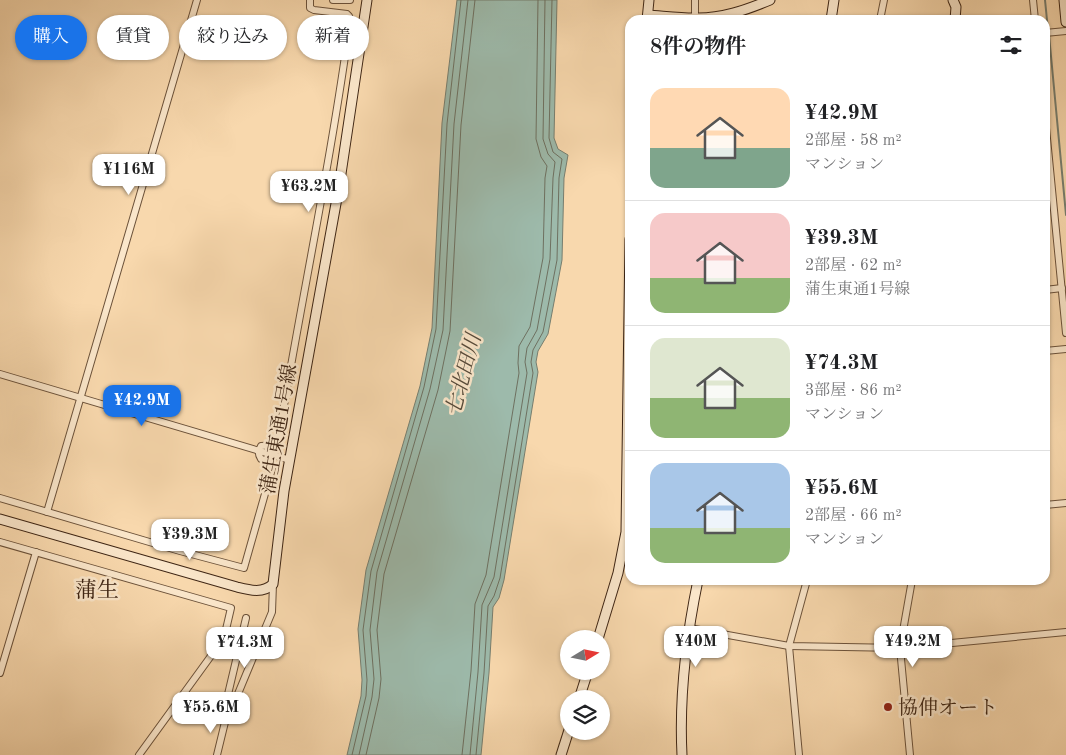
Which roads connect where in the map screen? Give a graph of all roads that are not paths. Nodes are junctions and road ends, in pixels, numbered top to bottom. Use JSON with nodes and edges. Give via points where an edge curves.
{"nodes":[{"id":1,"x":197,"y":0,"type":"edge"},
{"id":2,"x":310,"y":0,"type":"edge"},
{"id":3,"x":333,"y":0,"type":"edge"},
{"id":4,"x":350,"y":0,"type":"edge"},
{"id":5,"x":649,"y":0,"type":"edge"},
{"id":6,"x":695,"y":0,"type":"edge"},
{"id":7,"x":770,"y":0,"type":"edge"},
{"id":8,"x":834,"y":0,"type":"edge"},
{"id":9,"x":884,"y":0,"type":"edge"},
{"id":10,"x":954,"y":0,"type":"edge"},
{"id":11,"x":1033,"y":0,"type":"edge"},
{"id":12,"x":1064,"y":0,"type":"edge"},
{"id":13,"x":365,"y":1,"type":"edge"},
{"id":14,"x":647,"y":15,"type":"edge"},
{"id":15,"x":695,"y":15,"type":"edge"},
{"id":16,"x":739,"y":15,"type":"edge"},
{"id":17,"x":832,"y":15,"type":"edge"},
{"id":18,"x":881,"y":15,"type":"edge"},
{"id":19,"x":956,"y":15,"type":"edge"},
{"id":20,"x":1034,"y":15,"type":"edge"},
{"id":21,"x":1066,"y":22,"type":"edge"},
{"id":22,"x":1066,"y":31,"type":"edge"},
{"id":23,"x":1050,"y":32,"type":"edge"},
{"id":24,"x":1050,"y":199,"type":"edge"},
{"id":25,"x":1062,"y":288,"type":"junction"},
{"id":26,"x":1050,"y":289,"type":"edge"},
{"id":27,"x":1066,"y":333,"type":"edge"},
{"id":28,"x":1066,"y":349,"type":"edge"},
{"id":29,"x":1050,"y":351,"type":"edge"},
{"id":30,"x":0,"y":374,"type":"edge"},
{"id":31,"x":81,"y":398,"type":"junction"},
{"id":32,"x":259,"y":451,"type":"junction"},
{"id":33,"x":290,"y":460,"type":"junction"},
{"id":34,"x":0,"y":498,"type":"edge"},
{"id":35,"x":1066,"y":503,"type":"edge"},
{"id":36,"x":1050,"y":505,"type":"edge"},
{"id":37,"x":48,"y":512,"type":"junction"},
{"id":38,"x":0,"y":518,"type":"edge"},
{"id":39,"x":625,"y":537,"type":"edge"},
{"id":40,"x":0,"y":542,"type":"edge"},
{"id":41,"x":36,"y":552,"type":"junction"},
{"id":42,"x":273,"y":584,"type":"junction"},
{"id":43,"x":697,"y":585,"type":"edge"},
{"id":44,"x":806,"y":585,"type":"edge"},
{"id":45,"x":911,"y":585,"type":"edge"},
{"id":46,"x":246,"y":618,"type":"dead end"},
{"id":47,"x":689,"y":628,"type":"junction"},
{"id":48,"x":601,"y":630,"type":"edge"},
{"id":49,"x":1066,"y":632,"type":"edge"},
{"id":50,"x":788,"y":646,"type":"junction"},
{"id":51,"x":900,"y":648,"type":"junction"},
{"id":52,"x":0,"y":673,"type":"edge"},
{"id":53,"x":226,"y":718,"type":"junction"},
{"id":54,"x":566,"y":740,"type":"edge"},
{"id":55,"x":139,"y":755,"type":"edge"},
{"id":56,"x":217,"y":755,"type":"edge"},
{"id":57,"x":561,"y":755,"type":"edge"},
{"id":58,"x":682,"y":755,"type":"edge"},
{"id":59,"x":799,"y":755,"type":"edge"},
{"id":60,"x":910,"y":755,"type":"edge"}],
"edges":[{"from":1,"to":31,"type":"street"},
{"from":2,"to":32,"type":"street","via":[[310,8],[347,14],[350,22],[324,194],[278,441],[276,446],[261,446]]},
{"from":3,"to":4,"type":"street"},
{"from":5,"to":14,"type":"street"},
{"from":6,"to":15,"type":"street"},
{"from":7,"to":16,"type":"street"},
{"from":8,"to":17,"type":"street"},
{"from":9,"to":18,"type":"street"},
{"from":10,"to":19,"type":"street"},
{"from":11,"to":20,"type":"street"},
{"from":12,"to":21,"type":"street"},
{"from":13,"to":33,"type":"street","name":"蒲生東通1号線","via":[[339,187]]},
{"from":22,"to":23,"type":"street"},
{"from":24,"to":25,"type":"street"},
{"from":25,"to":26,"type":"street"},
{"from":25,"to":27,"type":"street"},
{"from":28,"to":29,"type":"street"},
{"from":30,"to":31,"type":"street"},
{"from":31,"to":32,"type":"street"},
{"from":31,"to":37,"type":"street"},
{"from":32,"to":33,"type":"street"},
{"from":32,"to":37,"type":"street","via":[[261,459],[272,464],[272,469],[244,568]]},
{"from":33,"to":42,"type":"street","name":"蒲生東通1号線"},
{"from":34,"to":37,"type":"street"},
{"from":35,"to":36,"type":"street"},
{"from":38,"to":42,"type":"street","via":[[237,587],[259,590]]},
{"from":39,"to":48,"type":"street"},
{"from":40,"to":41,"type":"street"},
{"from":41,"to":52,"type":"street"},
{"from":41,"to":55,"type":"street","via":[[231,608],[224,638]]},
{"from":42,"to":53,"type":"street","via":[[272,612]]},
{"from":43,"to":47,"type":"street"},
{"from":44,"to":50,"type":"street"},
{"from":45,"to":51,"type":"street"},
{"from":46,"to":53,"type":"street","via":[[225,707]]},
{"from":47,"to":50,"type":"street"},
{"from":47,"to":58,"type":"street","via":[[682,702]]},
{"from":49,"to":51,"type":"street"},
{"from":50,"to":51,"type":"street"},
{"from":50,"to":59,"type":"street"},
{"from":51,"to":60,"type":"street"},
{"from":53,"to":56,"type":"street"},
{"from":54,"to":57,"type":"street"}]}
